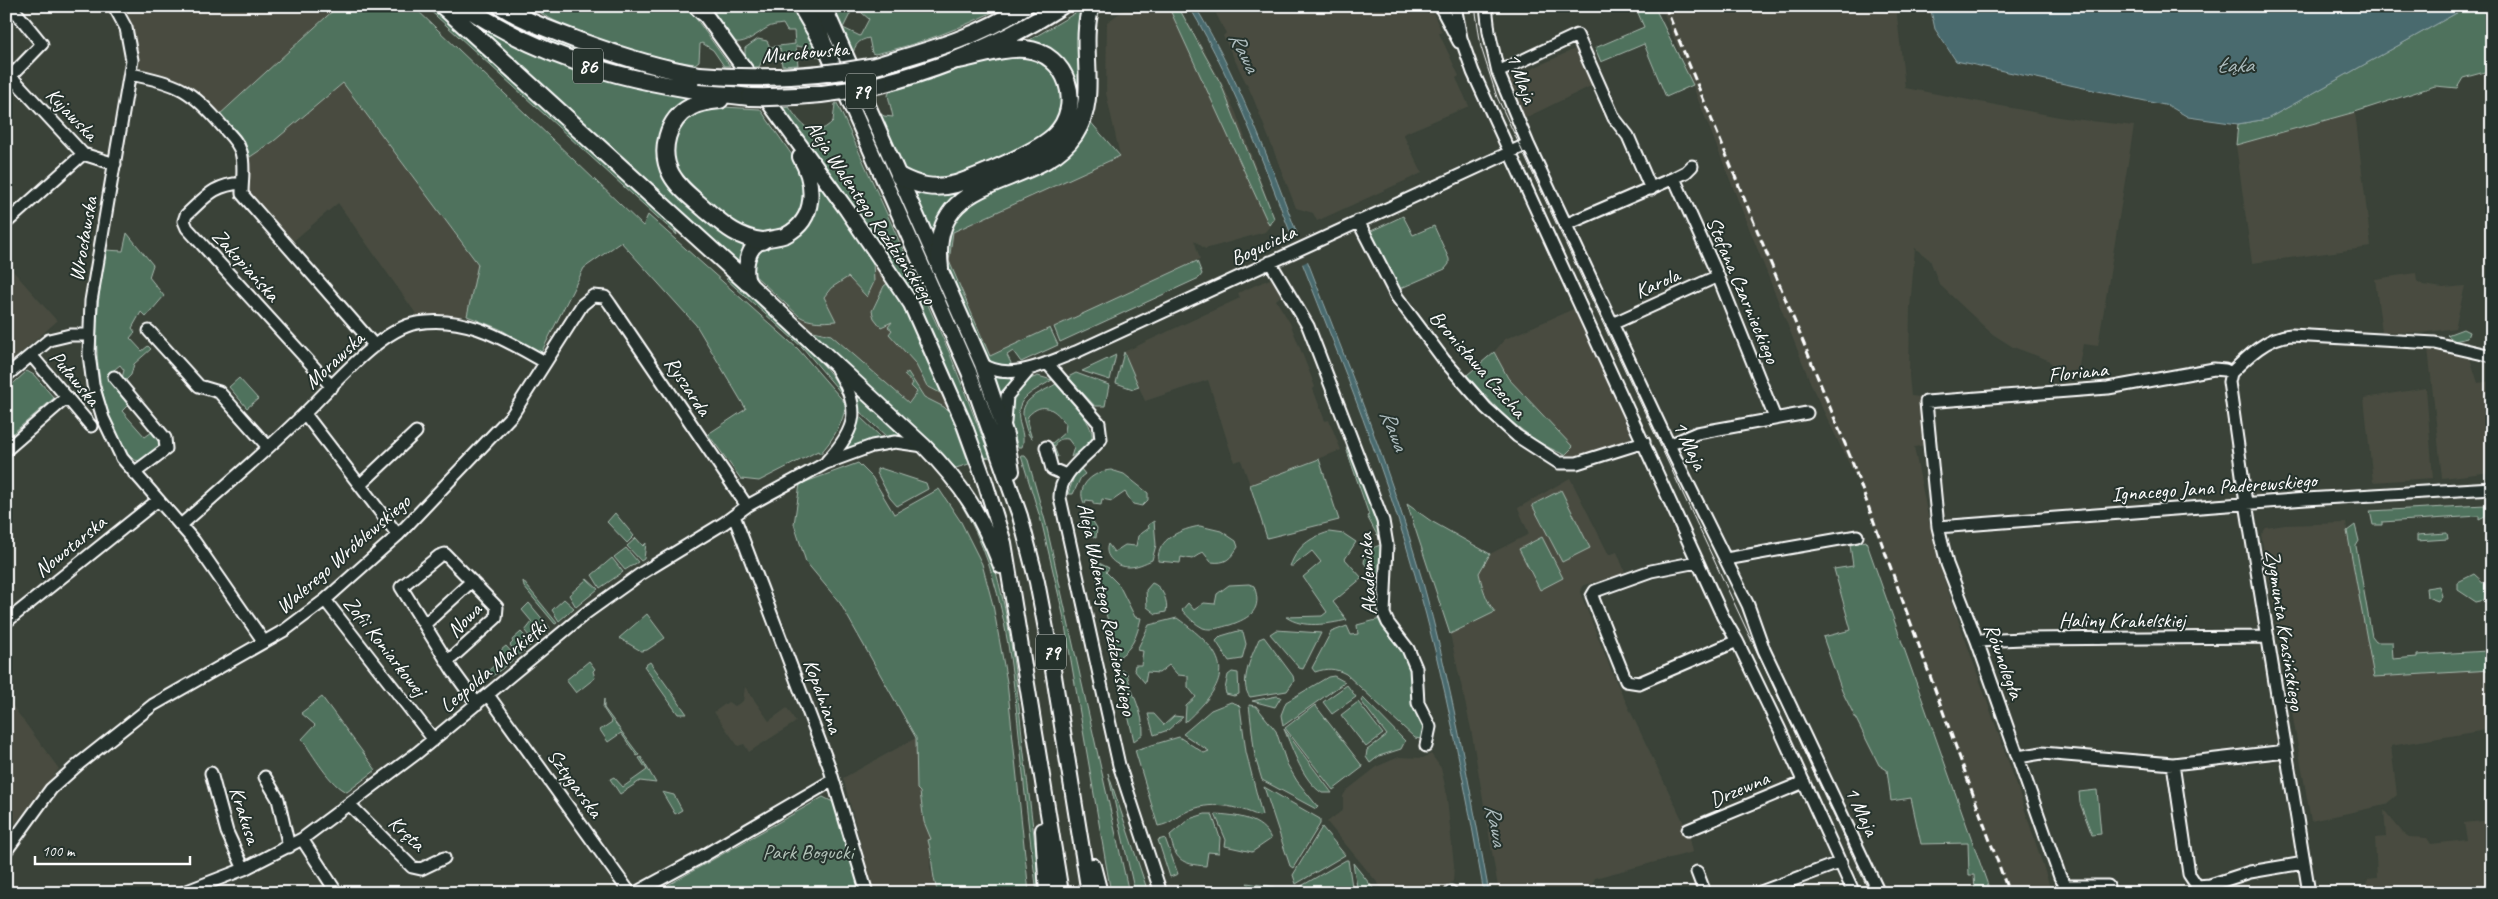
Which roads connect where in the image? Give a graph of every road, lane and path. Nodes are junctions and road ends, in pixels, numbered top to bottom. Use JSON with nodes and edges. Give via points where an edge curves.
{"nodes":[{"id":1,"x":11,"y":6,"type":"edge"},
{"id":2,"x":114,"y":6,"type":"edge"},
{"id":3,"x":443,"y":6,"type":"edge"},
{"id":4,"x":464,"y":6,"type":"edge"},
{"id":5,"x":501,"y":6,"type":"edge"},
{"id":6,"x":524,"y":6,"type":"edge"},
{"id":7,"x":801,"y":6,"type":"edge"},
{"id":8,"x":812,"y":6,"type":"edge"},
{"id":9,"x":824,"y":6,"type":"edge"},
{"id":10,"x":1025,"y":6,"type":"edge"},
{"id":11,"x":1061,"y":6,"type":"edge"},
{"id":12,"x":1090,"y":6,"type":"edge"},
{"id":13,"x":1440,"y":6,"type":"edge"},
{"id":14,"x":1455,"y":6,"type":"edge"},
{"id":15,"x":1486,"y":6,"type":"edge"},
{"id":16,"x":700,"y":8,"type":"edge"},
{"id":17,"x":581,"y":41,"type":"junction"},
{"id":18,"x":826,"y":50,"type":"junction"},
{"id":19,"x":1466,"y":54,"type":"junction"},
{"id":20,"x":958,"y":60,"type":"junction"},
{"id":21,"x":1498,"y":72,"type":"junction"},
{"id":22,"x":8,"y":73,"type":"edge"},
{"id":23,"x":130,"y":74,"type":"junction"},
{"id":24,"x":722,"y":97,"type":"junction"},
{"id":25,"x":781,"y":118,"type":"junction"},
{"id":26,"x":1528,"y":144,"type":"junction"},
{"id":27,"x":1509,"y":152,"type":"junction"},
{"id":28,"x":83,"y":154,"type":"junction"},
{"id":29,"x":115,"y":164,"type":"junction"},
{"id":30,"x":1692,"y":166,"type":"dead end"},
{"id":31,"x":899,"y":176,"type":"junction"},
{"id":32,"x":1674,"y":178,"type":"junction"},
{"id":33,"x":242,"y":183,"type":"junction"},
{"id":34,"x":1651,"y":189,"type":"junction"},
{"id":35,"x":1358,"y":221,"type":"junction"},
{"id":36,"x":6,"y":223,"type":"edge"},
{"id":37,"x":1565,"y":226,"type":"junction"},
{"id":38,"x":762,"y":241,"type":"junction"},
{"id":39,"x":1270,"y":262,"type":"junction"},
{"id":40,"x":940,"y":268,"type":"junction"},
{"id":41,"x":1718,"y":276,"type":"junction"},
{"id":42,"x":748,"y":283,"type":"junction"},
{"id":43,"x":593,"y":296,"type":"joint"},
{"id":44,"x":1612,"y":324,"type":"junction"},
{"id":45,"x":149,"y":331,"type":"dead end"},
{"id":46,"x":88,"y":335,"type":"junction"},
{"id":47,"x":375,"y":346,"type":"junction"},
{"id":48,"x":31,"y":355,"type":"junction"},
{"id":49,"x":2492,"y":356,"type":"edge"},
{"id":50,"x":545,"y":362,"type":"junction"},
{"id":51,"x":832,"y":362,"type":"junction"},
{"id":52,"x":1047,"y":363,"type":"junction"},
{"id":53,"x":982,"y":364,"type":"junction"},
{"id":54,"x":1030,"y":369,"type":"junction"},
{"id":55,"x":2231,"y":373,"type":"junction"},
{"id":56,"x":6,"y":376,"type":"edge"},
{"id":57,"x":114,"y":378,"type":"dead end"},
{"id":58,"x":332,"y":387,"type":"junction"},
{"id":59,"x":67,"y":397,"type":"junction"},
{"id":60,"x":1926,"y":402,"type":"joint"},
{"id":61,"x":1807,"y":412,"type":"dead end"},
{"id":62,"x":305,"y":414,"type":"junction"},
{"id":63,"x":1775,"y":418,"type":"junction"},
{"id":64,"x":91,"y":426,"type":"dead end"},
{"id":65,"x":416,"y":432,"type":"dead end"},
{"id":66,"x":1006,"y":435,"type":"junction"},
{"id":67,"x":1644,"y":442,"type":"junction"},
{"id":68,"x":1668,"y":445,"type":"junction"},
{"id":69,"x":924,"y":446,"type":"junction"},
{"id":70,"x":1046,"y":447,"type":"dead end"},
{"id":71,"x":268,"y":448,"type":"junction"},
{"id":72,"x":6,"y":450,"type":"edge"},
{"id":73,"x":826,"y":463,"type":"junction"},
{"id":74,"x":134,"y":473,"type":"junction"},
{"id":75,"x":1066,"y":475,"type":"junction"},
{"id":76,"x":360,"y":485,"type":"junction"},
{"id":77,"x":2492,"y":488,"type":"edge"},
{"id":78,"x":158,"y":500,"type":"junction"},
{"id":79,"x":2246,"y":503,"type":"junction"},
{"id":80,"x":747,"y":506,"type":"junction"},
{"id":81,"x":734,"y":516,"type":"junction"},
{"id":82,"x":1020,"y":516,"type":"junction"},
{"id":83,"x":181,"y":525,"type":"junction"},
{"id":84,"x":1938,"y":527,"type":"junction"},
{"id":85,"x":398,"y":534,"type":"junction"},
{"id":86,"x":1857,"y":536,"type":"dead end"},
{"id":87,"x":1726,"y":560,"type":"junction"},
{"id":88,"x":1697,"y":562,"type":"junction"},
{"id":89,"x":472,"y":581,"type":"junction"},
{"id":90,"x":1010,"y":586,"type":"junction"},
{"id":91,"x":324,"y":600,"type":"junction"},
{"id":92,"x":6,"y":622,"type":"edge"},
{"id":93,"x":425,"y":624,"type":"junction"},
{"id":94,"x":2268,"y":637,"type":"junction"},
{"id":95,"x":1977,"y":641,"type":"junction"},
{"id":96,"x":264,"y":642,"type":"junction"},
{"id":97,"x":1737,"y":642,"type":"junction"},
{"id":98,"x":447,"y":662,"type":"junction"},
{"id":99,"x":488,"y":695,"type":"junction"},
{"id":100,"x":477,"y":704,"type":"junction"},
{"id":101,"x":434,"y":740,"type":"junction"},
{"id":102,"x":1426,"y":746,"type":"dead end"},
{"id":103,"x":1037,"y":747,"type":"junction"},
{"id":104,"x":2286,"y":751,"type":"junction"},
{"id":105,"x":2018,"y":757,"type":"junction"},
{"id":106,"x":2173,"y":764,"type":"junction"},
{"id":107,"x":211,"y":773,"type":"dead end"},
{"id":108,"x":265,"y":777,"type":"dead end"},
{"id":109,"x":833,"y":780,"type":"junction"},
{"id":110,"x":1804,"y":782,"type":"junction"},
{"id":111,"x":1073,"y":790,"type":"junction"},
{"id":112,"x":350,"y":805,"type":"junction"},
{"id":113,"x":1688,"y":830,"type":"dead end"},
{"id":114,"x":302,"y":839,"type":"junction"},
{"id":115,"x":288,"y":847,"type":"junction"},
{"id":116,"x":6,"y":851,"type":"edge"},
{"id":117,"x":444,"y":858,"type":"dead end"},
{"id":118,"x":1841,"y":862,"type":"junction"},
{"id":119,"x":2304,"y":863,"type":"junction"},
{"id":120,"x":244,"y":869,"type":"junction"},
{"id":121,"x":1697,"y":872,"type":"dead end"},
{"id":122,"x":2108,"y":886,"type":"dead end"},
{"id":123,"x":182,"y":893,"type":"edge"},
{"id":124,"x":337,"y":893,"type":"edge"},
{"id":125,"x":630,"y":893,"type":"edge"},
{"id":126,"x":635,"y":893,"type":"edge"},
{"id":127,"x":867,"y":893,"type":"edge"},
{"id":128,"x":1047,"y":893,"type":"edge"},
{"id":129,"x":1061,"y":893,"type":"edge"},
{"id":130,"x":1089,"y":893,"type":"edge"},
{"id":131,"x":1100,"y":893,"type":"edge"},
{"id":132,"x":1161,"y":893,"type":"edge"},
{"id":133,"x":1705,"y":893,"type":"edge"},
{"id":134,"x":1758,"y":893,"type":"edge"},
{"id":135,"x":1854,"y":893,"type":"edge"},
{"id":136,"x":1879,"y":893,"type":"edge"},
{"id":137,"x":2309,"y":893,"type":"edge"}],
"edges":[{"from":1,"to":22,"type":"street","name":"Kujawska","via":[[42,44]]},
{"from":2,"to":23,"type":"street","name":"Wrocławska","via":[[129,36]]},
{"from":3,"to":42,"type":"highway"},
{"from":4,"to":24,"type":"highway","number":"86","via":[[540,47],[588,66]]},
{"from":5,"to":17,"type":"highway","number":"86","via":[[549,30]]},
{"from":6,"to":17,"type":"highway"},
{"from":7,"to":18,"type":"highway"},
{"from":8,"to":18,"type":"main road","name":"Aleja Walentego Roździeńskiego"},
{"from":9,"to":31,"type":"main road","number":"79"},
{"from":10,"to":17,"type":"highway","name":"Murckowska","number":"86","bridge":true,"via":[[957,41],[875,66],[787,77],[700,75],[628,59]]},
{"from":11,"to":20,"type":"highway","name":"Murckowska","number":"86","via":[[1014,34]]},
{"from":12,"to":40,"type":"highway","via":[[1086,107],[1075,133],[1052,156],[972,193],[957,205],[940,235]]},
{"from":13,"to":19,"type":"street","name":"1 Maja"},
{"from":14,"to":19,"type":"street","name":"1 Maja"},
{"from":15,"to":21,"type":"street","name":"1 Maja","via":[[1488,32]]},
{"from":16,"to":25,"type":"main road","name":"Aleja Walentego Roździeńskiego","number":"79"},
{"from":18,"to":82,"type":"main road","name":"Aleja Walentego Roździeńskiego","number":"79","via":[[969,372]]},
{"from":19,"to":27,"type":"street","name":"1 Maja"},
{"from":20,"to":24,"type":"highway","name":"Murckowska","number":"86","bridge":true,"via":[[917,75],[853,91],[806,96]]},
{"from":20,"to":31,"type":"highway","via":[[1024,49],[1048,57],[1060,68],[1069,90],[1070,106],[1062,125],[1046,143],[956,184],[927,187]]},
{"from":21,"to":26,"type":"street","name":"1 Maja"},
{"from":21,"to":34,"type":"street","via":[[1577,35],[1614,118],[1628,136]]},
{"from":22,"to":28,"type":"street","name":"Kujawska"},
{"from":23,"to":29,"type":"street","name":"Wrocławska"},
{"from":23,"to":33,"type":"street","name":"Zakopiańska","via":[[179,87],[204,105],[238,144],[242,153]]},
{"from":24,"to":38,"type":"highway","via":[[690,107],[676,119],[666,141],[668,165],[679,184],[725,226],[742,236]]},
{"from":25,"to":38,"type":"main road","via":[[808,171],[812,200],[796,228],[781,237]]},
{"from":25,"to":90,"type":"main road","name":"Aleja Walentego Roździeńskiego","number":"79","via":[[911,304],[985,482],[1004,543]]},
{"from":26,"to":27,"type":"street","name":"Bogucicka"},
{"from":26,"to":37,"type":"street","name":"1 Maja"},
{"from":27,"to":35,"type":"street","name":"Bogucicka"},
{"from":27,"to":67,"type":"street","name":"1 Maja"},
{"from":28,"to":29,"type":"street","name":"Kujawska"},
{"from":28,"to":36,"type":"street"},
{"from":29,"to":46,"type":"street","name":"Wrocławska"},
{"from":30,"to":32,"type":"street"},
{"from":31,"to":40,"type":"main road","number":"79"},
{"from":32,"to":34,"type":"street"},
{"from":32,"to":41,"type":"street","name":"Stefana Czarnieckiego"},
{"from":33,"to":47,"type":"street","name":"Zakopiańska","via":[[242,194]]},
{"from":33,"to":58,"type":"street","name":"Zakopiańska","via":[[216,188],[186,215],[187,228]]},
{"from":34,"to":37,"type":"street"},
{"from":35,"to":39,"type":"street","name":"Bogucicka"},
{"from":35,"to":67,"type":"street","name":"Bronisława Czecha","via":[[1397,297],[1444,360],[1486,408],[1517,436],[1559,464],[1577,463]]},
{"from":37,"to":44,"type":"street","name":"1 Maja"},
{"from":38,"to":42,"type":"main road","via":[[746,260]]},
{"from":39,"to":52,"type":"street","name":"Bogucicka"},
{"from":39,"to":102,"type":"street","name":"Akademicka","via":[[1308,326],[1383,521],[1388,545],[1384,614],[1413,660],[1418,703],[1430,727]]},
{"from":40,"to":53,"type":"main road","number":"79"},
{"from":41,"to":44,"type":"street","name":"Karola"},
{"from":41,"to":63,"type":"street","name":"Stefana Czarnieckiego"},
{"from":42,"to":51,"type":"main road"},
{"from":43,"to":50,"type":"street","name":"Walerego Wróblewskiego","via":[[582,305]]},
{"from":43,"to":80,"type":"street","name":"Ryszarda","via":[[604,298],[610,304]]},
{"from":44,"to":68,"type":"street","name":"1 Maja"},
{"from":45,"to":71,"type":"street","via":[[199,386],[219,392]]},
{"from":46,"to":48,"type":"street","name":"Puławska","via":[[49,340]]},
{"from":46,"to":74,"type":"street","name":"Wrocławska","via":[[91,372],[98,401],[114,442]]},
{"from":47,"to":50,"type":"street","name":"Morawska","via":[[416,323],[453,322],[487,330]]},
{"from":47,"to":58,"type":"street","name":"Morawska"},
{"from":48,"to":56,"type":"street","name":"Puławska"},
{"from":48,"to":59,"type":"street","name":"Puławska"},
{"from":49,"to":55,"type":"street","via":[[2422,341],[2291,335],[2267,342]]},
{"from":50,"to":85,"type":"street","name":"Walerego Wróblewskiego","via":[[512,415]]},
{"from":51,"to":69,"type":"main road"},
{"from":51,"to":73,"type":"street","name":"Leopolda Markiefki","via":[[851,395],[854,414],[846,437]]},
{"from":52,"to":54,"type":"street","name":"Bogucicka"},
{"from":52,"to":75,"type":"street","name":"Aleja Walentego Roździeńskiego","via":[[1099,423],[1101,433],[1101,439],[1092,451]]},
{"from":53,"to":54,"type":"street","name":"Bogucicka","via":[[998,371]]},
{"from":53,"to":66,"type":"main road","number":"79"},
{"from":54,"to":66,"type":"street","via":[[1007,396],[1004,409]]},
{"from":55,"to":60,"type":"street","name":"Floriana","via":[[2214,369],[2108,388]]},
{"from":55,"to":79,"type":"street","name":"Zygmunta Krasińskiego","via":[[2229,382]]},
{"from":57,"to":74,"type":"street","via":[[165,438],[166,449]]},
{"from":58,"to":62,"type":"street","name":"Morawska"},
{"from":59,"to":64,"type":"street","name":"Puławska"},
{"from":59,"to":72,"type":"street"},
{"from":60,"to":84,"type":"street","name":"Równoległa"},
{"from":61,"to":63,"type":"street"},
{"from":62,"to":71,"type":"street","name":"Morawska"},
{"from":62,"to":76,"type":"street"},
{"from":63,"to":68,"type":"street","via":[[1697,433]]},
{"from":65,"to":76,"type":"street","name":"Walerego Wróblewskiego"},
{"from":66,"to":82,"type":"main road","number":"79"},
{"from":67,"to":88,"type":"street","name":"1 Maja"},
{"from":68,"to":87,"type":"street","name":"1 Maja"},
{"from":69,"to":73,"type":"street","name":"Leopolda Markiefki","via":[[885,443]]},
{"from":69,"to":90,"type":"main road","via":[[950,472],[974,506]]},
{"from":70,"to":75,"type":"street","via":[[1052,469]]},
{"from":71,"to":83,"type":"street","name":"Morawska"},
{"from":73,"to":80,"type":"street","name":"Leopolda Markiefki"},
{"from":74,"to":78,"type":"street","name":"Wrocławska"},
{"from":75,"to":132,"type":"street","name":"Aleja Walentego Roździeńskiego","via":[[1060,490],[1061,501],[1118,758]]},
{"from":76,"to":85,"type":"street"},
{"from":77,"to":79,"type":"street","name":"Ignacego Jana Paderewskiego"},
{"from":78,"to":83,"type":"street","name":"Wrocławska"},
{"from":78,"to":92,"type":"street","name":"Nowotarska"},
{"from":79,"to":84,"type":"street","name":"Ignacego Jana Paderewskiego"},
{"from":79,"to":94,"type":"street","name":"Zygmunta Krasińskiego"},
{"from":80,"to":81,"type":"street","name":"Leopolda Markiefki"},
{"from":81,"to":99,"type":"street","name":"Leopolda Markiefki","via":[[642,573],[586,613]]},
{"from":81,"to":109,"type":"street","name":"Kopalniana"},
{"from":82,"to":111,"type":"main road","name":"Aleja Walentego Roździeńskiego","number":"79","via":[[1038,582]]},
{"from":83,"to":96,"type":"street","name":"Wrocławska","via":[[207,557]]},
{"from":84,"to":95,"type":"street","name":"Równoległa","via":[[1947,564]]},
{"from":85,"to":91,"type":"street","name":"Walerego Wróblewskiego"},
{"from":86,"to":87,"type":"street"},
{"from":87,"to":136,"type":"street","name":"1 Maja","via":[[1748,605],[1764,650]]},
{"from":88,"to":97,"type":"street","name":"1 Maja"},
{"from":88,"to":97,"type":"street","via":[[1651,571],[1594,591],[1592,596],[1626,681],[1639,683]]},
{"from":89,"to":93,"type":"street","name":"Nowa"},
{"from":89,"to":93,"type":"street","name":"Nowa","via":[[445,554],[401,587]]},
{"from":89,"to":98,"type":"street","name":"Nowa","via":[[497,607],[498,613]]},
{"from":90,"to":103,"type":"main road","name":"Aleja Walentego Roździeńskiego","number":"79"},
{"from":91,"to":96,"type":"street","name":"Walerego Wróblewskiego"},
{"from":91,"to":101,"type":"street","name":"Zofii Koniarkowej"},
{"from":93,"to":98,"type":"street","name":"Nowa"},
{"from":94,"to":95,"type":"street","name":"Haliny Krahelskiej"},
{"from":94,"to":104,"type":"street","name":"Zygmunta Krasińskiego"},
{"from":95,"to":105,"type":"street","name":"Równoległa"},
{"from":96,"to":116,"type":"street","name":"Walerego Wróblewskiego","via":[[153,705],[80,764],[51,790]]},
{"from":97,"to":110,"type":"street","name":"1 Maja"},
{"from":98,"to":100,"type":"street","name":"Nowa"},
{"from":99,"to":100,"type":"street","name":"Leopolda Markiefki"},
{"from":99,"to":125,"type":"street","name":"Sztygarska"},
{"from":100,"to":101,"type":"street","name":"Leopolda Markiefki"},
{"from":101,"to":112,"type":"street","name":"Leopolda Markiefki"},
{"from":103,"to":128,"type":"main road"},
{"from":103,"to":129,"type":"main road","name":"Aleja Walentego Roździeńskiego","number":"79"},
{"from":104,"to":106,"type":"street"},
{"from":104,"to":119,"type":"street","name":"Zygmunta Krasińskiego"},
{"from":105,"to":106,"type":"street","via":[[2053,754]]},
{"from":105,"to":122,"type":"street","name":"Równoległa","via":[[2066,886]]},
{"from":106,"to":119,"type":"street","via":[[2189,874],[2197,886],[2250,872]]},
{"from":107,"to":120,"type":"street","name":"Krakusa","via":[[227,832]]},
{"from":108,"to":115,"type":"street","via":[[278,799]]},
{"from":109,"to":126,"type":"street"},
{"from":109,"to":127,"type":"street","name":"Kopalniana"},
{"from":110,"to":113,"type":"street","name":"Drzewna"},
{"from":110,"to":118,"type":"street","name":"1 Maja"},
{"from":111,"to":130,"type":"main road","name":"Aleja Walentego Roździeńskiego","number":"79"},
{"from":111,"to":131,"type":"main road"},
{"from":112,"to":114,"type":"street","name":"Leopolda Markiefki"},
{"from":112,"to":117,"type":"street","name":"Kręta","via":[[412,867],[421,869]]},
{"from":114,"to":115,"type":"street","name":"Leopolda Markiefki"},
{"from":114,"to":124,"type":"street"},
{"from":115,"to":120,"type":"street","name":"Leopolda Markiefki"},
{"from":118,"to":134,"type":"street"},
{"from":118,"to":135,"type":"street","name":"1 Maja"},
{"from":119,"to":137,"type":"street","name":"Zygmunta Krasińskiego"},
{"from":120,"to":123,"type":"street","name":"Leopolda Markiefki"},
{"from":121,"to":133,"type":"street"}]}
